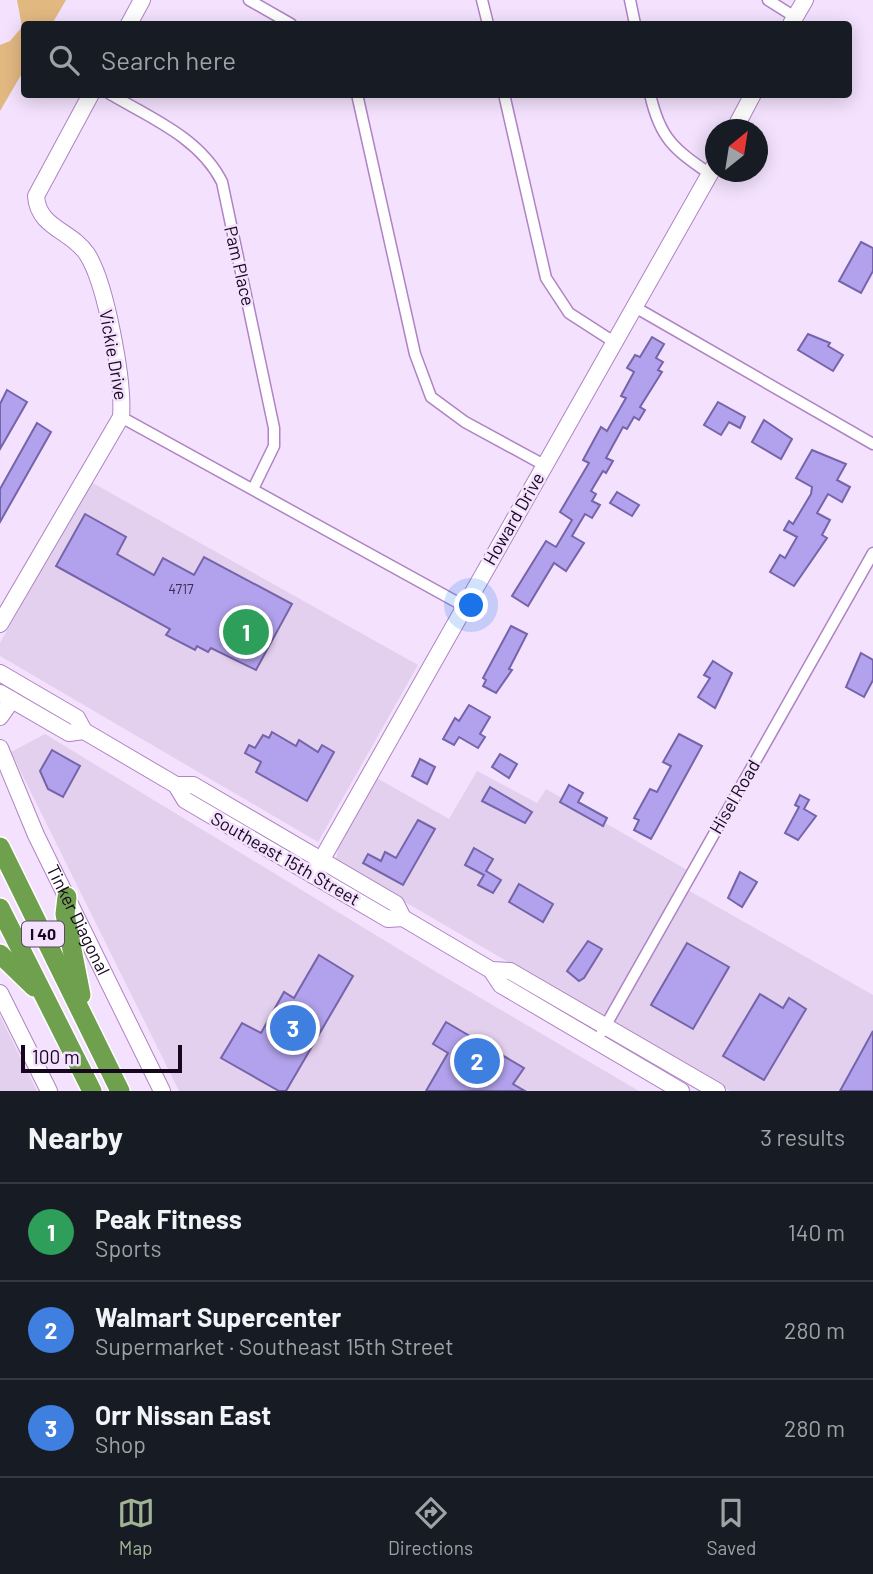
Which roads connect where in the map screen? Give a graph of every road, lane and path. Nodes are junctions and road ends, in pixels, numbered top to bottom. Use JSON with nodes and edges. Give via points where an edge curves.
{"nodes":[{"id":1,"x":142,"y":0,"type":"edge"},
{"id":2,"x":249,"y":0,"type":"edge"},
{"id":3,"x":482,"y":0,"type":"edge"},
{"id":4,"x":629,"y":0,"type":"edge"},
{"id":5,"x":768,"y":0,"type":"edge"},
{"id":6,"x":805,"y":0,"type":"edge"},
{"id":7,"x":131,"y":21,"type":"edge"},
{"id":8,"x":286,"y":21,"type":"edge"},
{"id":9,"x":487,"y":21,"type":"edge"},
{"id":10,"x":634,"y":21,"type":"edge"},
{"id":11,"x":793,"y":21,"type":"edge"},
{"id":12,"x":89,"y":98,"type":"edge"},
{"id":13,"x":116,"y":98,"type":"edge"},
{"id":14,"x":358,"y":98,"type":"edge"},
{"id":15,"x":504,"y":98,"type":"edge"},
{"id":16,"x":651,"y":98,"type":"edge"},
{"id":17,"x":751,"y":98,"type":"edge"},
{"id":18,"x":740,"y":119,"type":"edge"},
{"id":19,"x":705,"y":164,"type":"edge"},
{"id":20,"x":705,"y":182,"type":"edge"},
{"id":21,"x":634,"y":306,"type":"junction"},
{"id":22,"x":614,"y":342,"type":"junction"},
{"id":23,"x":121,"y":417,"type":"junction"},
{"id":24,"x":873,"y":444,"type":"edge"},
{"id":25,"x":544,"y":465,"type":"junction"},
{"id":26,"x":253,"y":489,"type":"junction"},
{"id":27,"x":873,"y":553,"type":"edge"},
{"id":28,"x":464,"y":606,"type":"junction"},
{"id":29,"x":0,"y":624,"type":"edge"},
{"id":30,"x":0,"y":673,"type":"edge"},
{"id":31,"x":6,"y":696,"type":"edge"},
{"id":32,"x":0,"y":717,"type":"edge"},
{"id":33,"x":84,"y":731,"type":"junction"},
{"id":34,"x":0,"y":748,"type":"edge"},
{"id":35,"x":0,"y":847,"type":"edge"},
{"id":36,"x":317,"y":868,"type":"junction"},
{"id":37,"x":68,"y":897,"type":"junction"},
{"id":38,"x":0,"y":908,"type":"edge"},
{"id":39,"x":0,"y":954,"type":"edge"},
{"id":40,"x":491,"y":970,"type":"junction"},
{"id":41,"x":0,"y":993,"type":"edge"},
{"id":42,"x":45,"y":998,"type":"junction"},
{"id":43,"x":86,"y":1020,"type":"junction"},
{"id":44,"x":605,"y":1026,"type":"junction"},
{"id":45,"x":597,"y":1040,"type":"junction"},
{"id":46,"x":685,"y":1073,"type":"junction"},
{"id":47,"x":678,"y":1090,"type":"edge"},
{"id":48,"x":49,"y":1091,"type":"edge"},
{"id":49,"x":92,"y":1091,"type":"edge"},
{"id":50,"x":120,"y":1091,"type":"edge"},
{"id":51,"x":162,"y":1091,"type":"edge"},
{"id":52,"x":717,"y":1091,"type":"edge"}],
"edges":[{"from":1,"to":7,"type":"street"},
{"from":2,"to":8,"type":"street"},
{"from":3,"to":9,"type":"street"},
{"from":4,"to":10,"type":"street"},
{"from":5,"to":11,"type":"street"},
{"from":6,"to":11,"type":"street"},
{"from":12,"to":23,"type":"street","name":"Vickie Drive","via":[[36,196],[36,209],[87,254],[103,300],[123,394]]},
{"from":13,"to":26,"type":"street","name":"Pam Place","via":[[199,149],[222,182],[274,428],[274,446]]},
{"from":14,"to":25,"type":"street","via":[[415,354],[431,397],[465,422]]},
{"from":15,"to":22,"type":"street","via":[[546,278],[569,313]]},
{"from":16,"to":19,"type":"street","via":[[664,137],[677,152]]},
{"from":17,"to":18,"type":"street"},
{"from":20,"to":21,"type":"street","name":"Howard Drive"},
{"from":21,"to":22,"type":"street","name":"Howard Drive"},
{"from":21,"to":24,"type":"street"},
{"from":22,"to":25,"type":"street","name":"Howard Drive"},
{"from":23,"to":26,"type":"street"},
{"from":23,"to":29,"type":"street","name":"Vickie Drive"},
{"from":25,"to":28,"type":"street","name":"Howard Drive"},
{"from":26,"to":28,"type":"street"},
{"from":27,"to":44,"type":"street","name":"Hisel Road"},
{"from":28,"to":36,"type":"street","name":"Howard Drive"},
{"from":30,"to":33,"type":"street","name":"Southeast 15th Street","via":[[77,718]]},
{"from":31,"to":32,"type":"street"},
{"from":31,"to":33,"type":"street","name":"Southeast 15th Street","via":[[69,733]]},
{"from":33,"to":36,"type":"street","name":"Southeast 15th Street","via":[[176,785],[193,785]]},
{"from":34,"to":37,"type":"street","name":"Tinker Diagonal"},
{"from":35,"to":43,"type":"highway","number":"I 40"},
{"from":36,"to":40,"type":"street","name":"Southeast 15th Street","via":[[396,904],[403,918]]},
{"from":37,"to":43,"type":"highway","via":[[66,922]]},
{"from":37,"to":51,"type":"street","name":"Tinker Diagonal"},
{"from":38,"to":42,"type":"highway","number":"I 40"},
{"from":39,"to":42,"type":"highway"},
{"from":40,"to":44,"type":"street","name":"Southeast 15th Street","via":[[510,971]]},
{"from":40,"to":45,"type":"street","name":"Southeast 15th Street","via":[[501,985]]},
{"from":41,"to":48,"type":"street"},
{"from":42,"to":49,"type":"highway","number":"I 40"},
{"from":43,"to":50,"type":"highway","number":"I 40"},
{"from":44,"to":45,"type":"street","name":"Hisel Road"},
{"from":44,"to":46,"type":"street","name":"Southeast 15th Street"},
{"from":45,"to":47,"type":"street","name":"Southeast 15th Street"},
{"from":46,"to":47,"type":"street"},
{"from":46,"to":52,"type":"street","name":"Southeast 15th Street"}]}
